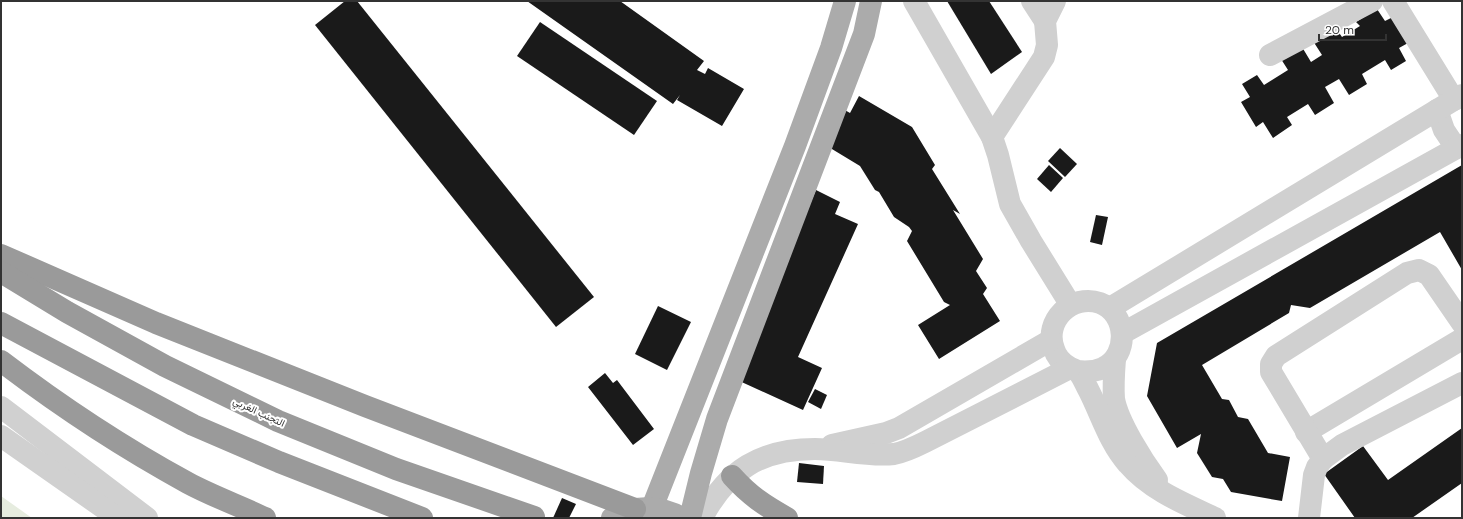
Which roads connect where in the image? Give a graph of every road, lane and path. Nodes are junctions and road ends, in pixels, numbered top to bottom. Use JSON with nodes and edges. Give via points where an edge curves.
{"nodes":[{"id":1,"x":846,"y":1,"type":"edge"},
{"id":2,"x":871,"y":1,"type":"edge"},
{"id":3,"x":914,"y":1,"type":"edge"},
{"id":4,"x":1032,"y":1,"type":"edge"},
{"id":5,"x":1055,"y":1,"type":"edge"},
{"id":6,"x":1372,"y":1,"type":"edge"},
{"id":7,"x":1393,"y":1,"type":"edge"},
{"id":8,"x":1045,"y":21,"type":"junction"},
{"id":9,"x":1270,"y":54,"type":"dead end"},
{"id":10,"x":1451,"y":102,"type":"edge"},
{"id":11,"x":992,"y":137,"type":"junction"},
{"id":12,"x":1459,"y":146,"type":"edge"},
{"id":13,"x":1,"y":254,"type":"edge"},
{"id":14,"x":1,"y":272,"type":"edge"},
{"id":15,"x":1070,"y":304,"type":"junction"},
{"id":16,"x":1110,"y":308,"type":"junction"},
{"id":17,"x":1,"y":323,"type":"edge"},
{"id":18,"x":1462,"y":323,"type":"edge"},
{"id":19,"x":1123,"y":332,"type":"junction"},
{"id":20,"x":1462,"y":339,"type":"edge"},
{"id":21,"x":1051,"y":340,"type":"junction"},
{"id":22,"x":1115,"y":359,"type":"junction"},
{"id":23,"x":1,"y":361,"type":"edge"},
{"id":24,"x":1073,"y":369,"type":"junction"},
{"id":25,"x":1462,"y":384,"type":"edge"},
{"id":26,"x":1,"y":407,"type":"edge"},
{"id":27,"x":1306,"y":432,"type":"junction"},
{"id":28,"x":1,"y":436,"type":"edge"},
{"id":29,"x":815,"y":449,"type":"junction"},
{"id":30,"x":1323,"y":459,"type":"junction"},
{"id":31,"x":732,"y":476,"type":"junction"},
{"id":32,"x":1168,"y":495,"type":"junction"},
{"id":33,"x":643,"y":509,"type":"junction"},
{"id":34,"x":534,"y":517,"type":"edge"},
{"id":35,"x":118,"y":518,"type":"edge"},
{"id":36,"x":147,"y":518,"type":"edge"},
{"id":37,"x":266,"y":518,"type":"edge"},
{"id":38,"x":422,"y":518,"type":"edge"},
{"id":39,"x":612,"y":518,"type":"edge"},
{"id":40,"x":682,"y":518,"type":"edge"},
{"id":41,"x":690,"y":518,"type":"edge"},
{"id":42,"x":702,"y":518,"type":"edge"},
{"id":43,"x":787,"y":518,"type":"edge"},
{"id":44,"x":1215,"y":518,"type":"edge"},
{"id":45,"x":1309,"y":518,"type":"edge"}],
"edges":[{"from":1,"to":33,"type":"main road","via":[[795,146]]},
{"from":2,"to":41,"type":"main road","via":[[864,34],[717,419]]},
{"from":3,"to":11,"type":"street"},
{"from":4,"to":8,"type":"street"},
{"from":5,"to":8,"type":"street"},
{"from":6,"to":9,"type":"street"},
{"from":7,"to":10,"type":"street"},
{"from":8,"to":11,"type":"street","via":[[1047,45],[1044,57]]},
{"from":10,"to":12,"type":"street","via":[[1444,130]]},
{"from":10,"to":16,"type":"street"},
{"from":11,"to":15,"type":"street","via":[[1010,204]]},
{"from":12,"to":19,"type":"street"},
{"from":13,"to":33,"type":"highway","via":[[178,331],[365,406]]},
{"from":14,"to":34,"type":"highway","name":"التجنب الغربي","via":[[165,366],[278,421],[396,469]]},
{"from":15,"to":16,"type":"street","via":[[1091,300]]},
{"from":15,"to":21,"type":"street","via":[[1059,314],[1053,326]]},
{"from":16,"to":19,"type":"street","via":[[1119,319]]},
{"from":17,"to":38,"type":"highway","via":[[193,425]]},
{"from":18,"to":27,"type":"street","via":[[1429,275],[1419,270],[1407,273],[1276,356],[1270,372]]},
{"from":19,"to":22,"type":"street","via":[[1121,346]]},
{"from":20,"to":27,"type":"street"},
{"from":21,"to":24,"type":"street","via":[[1057,356]]},
{"from":21,"to":29,"type":"street","via":[[899,428],[880,435]]},
{"from":22,"to":24,"type":"street","via":[[1104,368],[1091,372]]},
{"from":22,"to":32,"type":"street","via":[[1114,399],[1119,415],[1146,465]]},
{"from":23,"to":37,"type":"highway","via":[[100,432],[189,483]]},
{"from":24,"to":29,"type":"street","via":[[895,454]]},
{"from":24,"to":32,"type":"street","via":[[1091,395],[1109,434],[1127,464],[1146,482]]},
{"from":25,"to":30,"type":"street","via":[[1342,445]]},
{"from":26,"to":36,"type":"street"},
{"from":27,"to":30,"type":"street"},
{"from":28,"to":35,"type":"street"},
{"from":29,"to":31,"type":"street","via":[[785,451],[763,457]]},
{"from":30,"to":45,"type":"street","via":[[1314,475]]},
{"from":31,"to":42,"type":"street"},
{"from":31,"to":43,"type":"highway","via":[[756,500]]},
{"from":32,"to":44,"type":"street"},
{"from":33,"to":39,"type":"main road"},
{"from":33,"to":40,"type":"main road","via":[[665,510]]}]}
